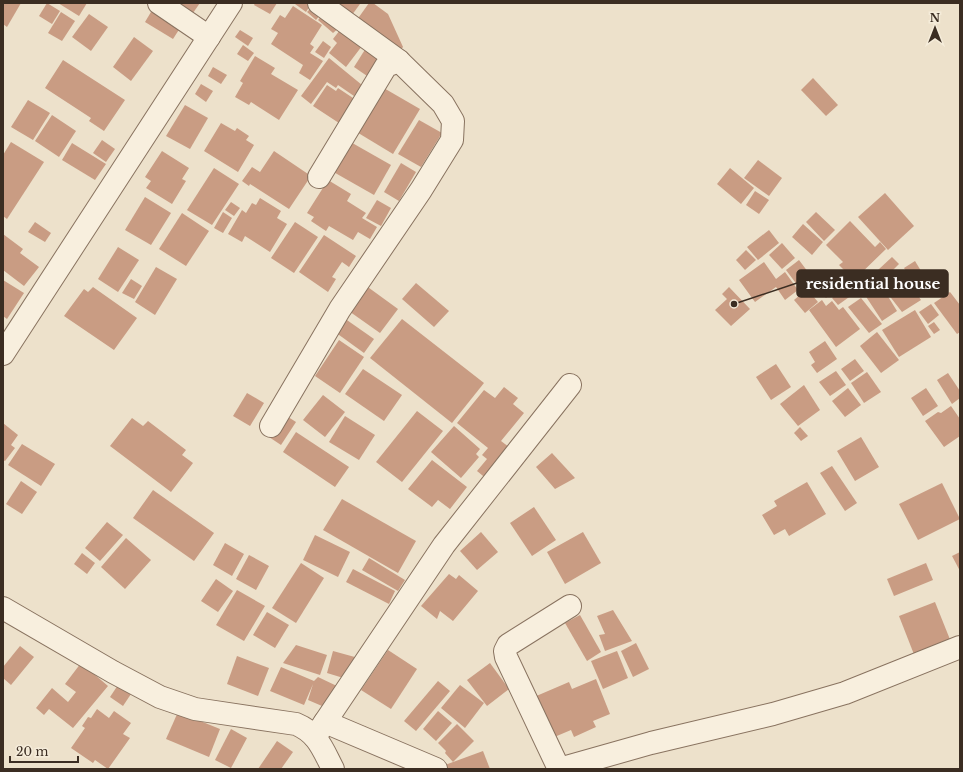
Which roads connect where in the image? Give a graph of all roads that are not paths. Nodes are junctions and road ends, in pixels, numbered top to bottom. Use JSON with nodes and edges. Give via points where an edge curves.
{"nodes":[{"id":1,"x":159,"y":3,"type":"edge"},
{"id":2,"x":231,"y":3,"type":"edge"},
{"id":3,"x":319,"y":3,"type":"edge"},
{"id":4,"x":209,"y":37,"type":"junction"},
{"id":5,"x":399,"y":60,"type":"junction"},
{"id":6,"x":319,"y":177,"type":"dead end"},
{"id":7,"x":3,"y":354,"type":"edge"},
{"id":8,"x":570,"y":385,"type":"dead end"},
{"id":9,"x":271,"y":426,"type":"dead end"},
{"id":10,"x":570,"y":606,"type":"dead end"},
{"id":11,"x":3,"y":608,"type":"edge"},
{"id":12,"x":960,"y":648,"type":"edge"},
{"id":13,"x":320,"y":730,"type":"junction"},
{"id":14,"x":333,"y":769,"type":"edge"},
{"id":15,"x":436,"y":769,"type":"edge"},
{"id":16,"x":559,"y":769,"type":"edge"}],
"edges":[{"from":1,"to":4,"type":"street"},
{"from":2,"to":4,"type":"street"},
{"from":3,"to":5,"type":"street"},
{"from":4,"to":7,"type":"street"},
{"from":5,"to":6,"type":"street","via":[[386,66]]},
{"from":5,"to":9,"type":"street","via":[[443,104],[452,121],[452,140],[340,309]]},
{"from":8,"to":13,"type":"street","via":[[444,545]]},
{"from":10,"to":16,"type":"street","via":[[508,645],[505,650]]},
{"from":11,"to":13,"type":"street","via":[[160,697],[195,709]]},
{"from":12,"to":16,"type":"street","via":[[845,693]]},
{"from":13,"to":14,"type":"street","via":[[320,742]]},
{"from":13,"to":15,"type":"street"}]}
